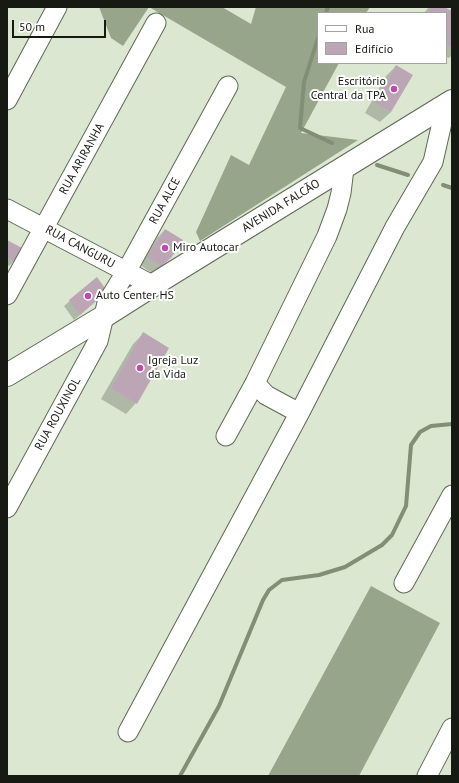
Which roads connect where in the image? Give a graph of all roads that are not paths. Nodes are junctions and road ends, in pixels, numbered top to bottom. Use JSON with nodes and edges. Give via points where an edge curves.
{"nodes":[{"id":1,"x":57,"y":7,"type":"edge"},
{"id":2,"x":156,"y":23,"type":"dead end"},
{"id":3,"x":228,"y":86,"type":"dead end"},
{"id":4,"x":7,"y":100,"type":"edge"},
{"id":5,"x":449,"y":103,"type":"edge"},
{"id":6,"x":344,"y":168,"type":"junction"},
{"id":7,"x":7,"y":209,"type":"edge"},
{"id":8,"x":44,"y":228,"type":"junction"},
{"id":9,"x":126,"y":272,"type":"junction"},
{"id":10,"x":152,"y":286,"type":"junction"},
{"id":11,"x":7,"y":295,"type":"edge"},
{"id":12,"x":103,"y":317,"type":"junction"},
{"id":13,"x":7,"y":375,"type":"edge"},
{"id":14,"x":255,"y":383,"type":"junction"},
{"id":15,"x":300,"y":412,"type":"junction"},
{"id":16,"x":226,"y":436,"type":"dead end"},
{"id":17,"x":452,"y":495,"type":"edge"},
{"id":18,"x":7,"y":508,"type":"edge"},
{"id":19,"x":404,"y":583,"type":"dead end"},
{"id":20,"x":452,"y":728,"type":"edge"},
{"id":21,"x":128,"y":732,"type":"dead end"},
{"id":22,"x":427,"y":776,"type":"edge"}],
"edges":[{"from":1,"to":4,"type":"street"},
{"from":2,"to":8,"type":"street","name":"RUA ARIRANHA"},
{"from":3,"to":9,"type":"street","name":"RUA ALCE"},
{"from":5,"to":6,"type":"main road","name":"AVENIDA FALCÃO"},
{"from":5,"to":15,"type":"street","via":[[433,162],[395,227]]},
{"from":6,"to":10,"type":"main road","name":"AVENIDA FALCÃO"},
{"from":6,"to":14,"type":"street","via":[[338,209],[327,236]]},
{"from":7,"to":8,"type":"street","name":"RUA CANGURU"},
{"from":8,"to":9,"type":"street","name":"RUA CANGURU"},
{"from":8,"to":11,"type":"street","name":"RUA ARIRANHA"},
{"from":9,"to":10,"type":"street","name":"RUA CANGURU"},
{"from":9,"to":12,"type":"street","name":"RUA ALCE","via":[[107,303]]},
{"from":10,"to":12,"type":"main road","name":"AVENIDA FALCÃO"},
{"from":12,"to":13,"type":"main road","name":"AVENIDA FALCÃO"},
{"from":12,"to":18,"type":"street","name":"RUA ROUXINOL","via":[[98,341]]},
{"from":14,"to":15,"type":"street","via":[[266,395]]},
{"from":14,"to":16,"type":"street"},
{"from":15,"to":21,"type":"street"},
{"from":17,"to":19,"type":"street"},
{"from":20,"to":22,"type":"street"}]}
